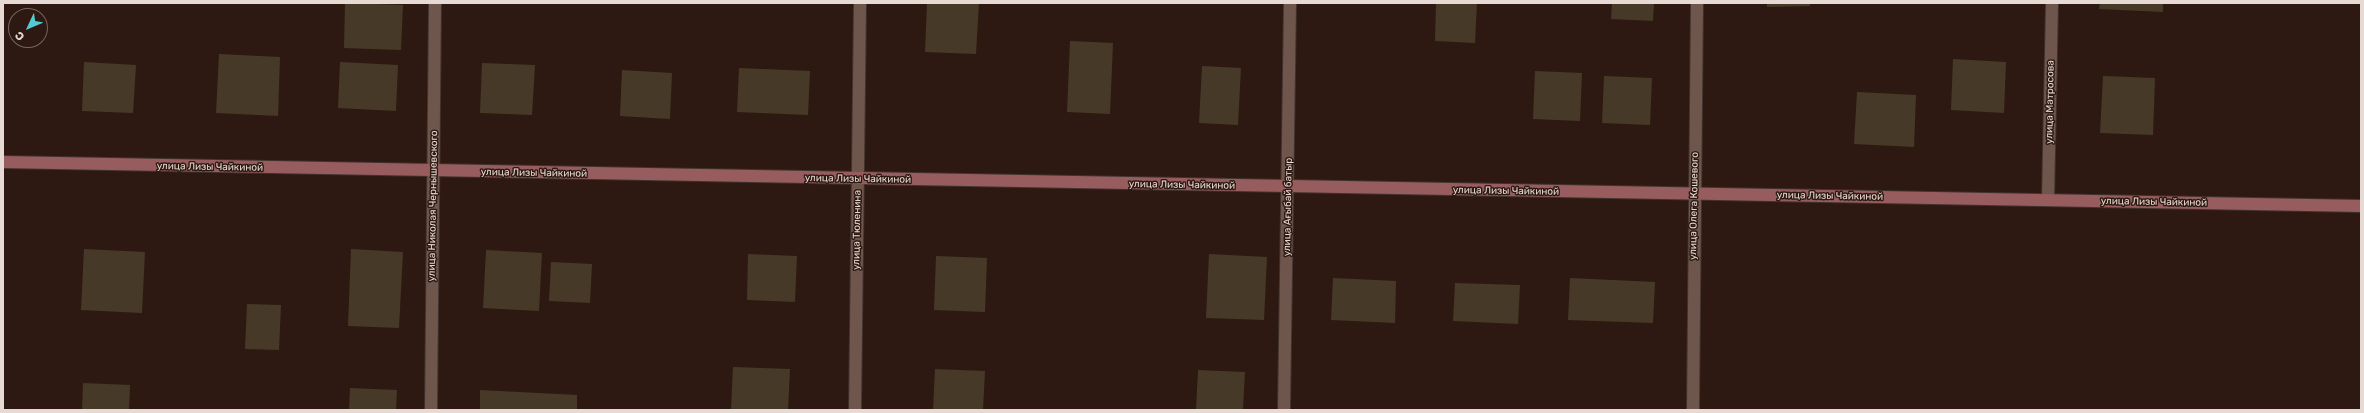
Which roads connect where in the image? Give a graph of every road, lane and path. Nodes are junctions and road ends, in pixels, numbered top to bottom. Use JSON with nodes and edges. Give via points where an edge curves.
{"nodes":[{"id":1,"x":435,"y":3,"type":"edge"},
{"id":2,"x":860,"y":3,"type":"edge"},
{"id":3,"x":1290,"y":3,"type":"edge"},
{"id":4,"x":1697,"y":3,"type":"edge"},
{"id":5,"x":2052,"y":3,"type":"edge"},
{"id":6,"x":3,"y":162,"type":"edge"},
{"id":7,"x":433,"y":172,"type":"junction"},
{"id":8,"x":858,"y":179,"type":"junction"},
{"id":9,"x":1289,"y":187,"type":"junction"},
{"id":10,"x":1694,"y":194,"type":"junction"},
{"id":11,"x":2048,"y":200,"type":"junction"},
{"id":12,"x":2361,"y":206,"type":"edge"},
{"id":13,"x":431,"y":410,"type":"edge"},
{"id":14,"x":855,"y":410,"type":"edge"},
{"id":15,"x":1284,"y":410,"type":"edge"},
{"id":16,"x":1692,"y":410,"type":"edge"}],
"edges":[{"from":1,"to":7,"type":"street","name":"улица Николая Чернышевского"},
{"from":2,"to":8,"type":"street","name":"улица Тюленина"},
{"from":3,"to":9,"type":"street","name":"улица Ағыбай батыр"},
{"from":4,"to":10,"type":"street","name":"улица Олега Кошевого"},
{"from":5,"to":11,"type":"street","name":"улица Матросова"},
{"from":6,"to":7,"type":"street","name":"улица Лизы Чайкиной"},
{"from":7,"to":8,"type":"street","name":"улица Лизы Чайкиной"},
{"from":7,"to":13,"type":"street","name":"улица Николая Чернышевского"},
{"from":8,"to":9,"type":"street","name":"улица Лизы Чайкиной"},
{"from":8,"to":14,"type":"street","name":"улица Тюленина"},
{"from":9,"to":10,"type":"street","name":"улица Лизы Чайкиной"},
{"from":9,"to":15,"type":"street","name":"улица Ағыбай батыр"},
{"from":10,"to":11,"type":"street","name":"улица Лизы Чайкиной"},
{"from":10,"to":16,"type":"street","name":"улица Олега Кошевого"},
{"from":11,"to":12,"type":"street","name":"улица Лизы Чайкиной"}]}
